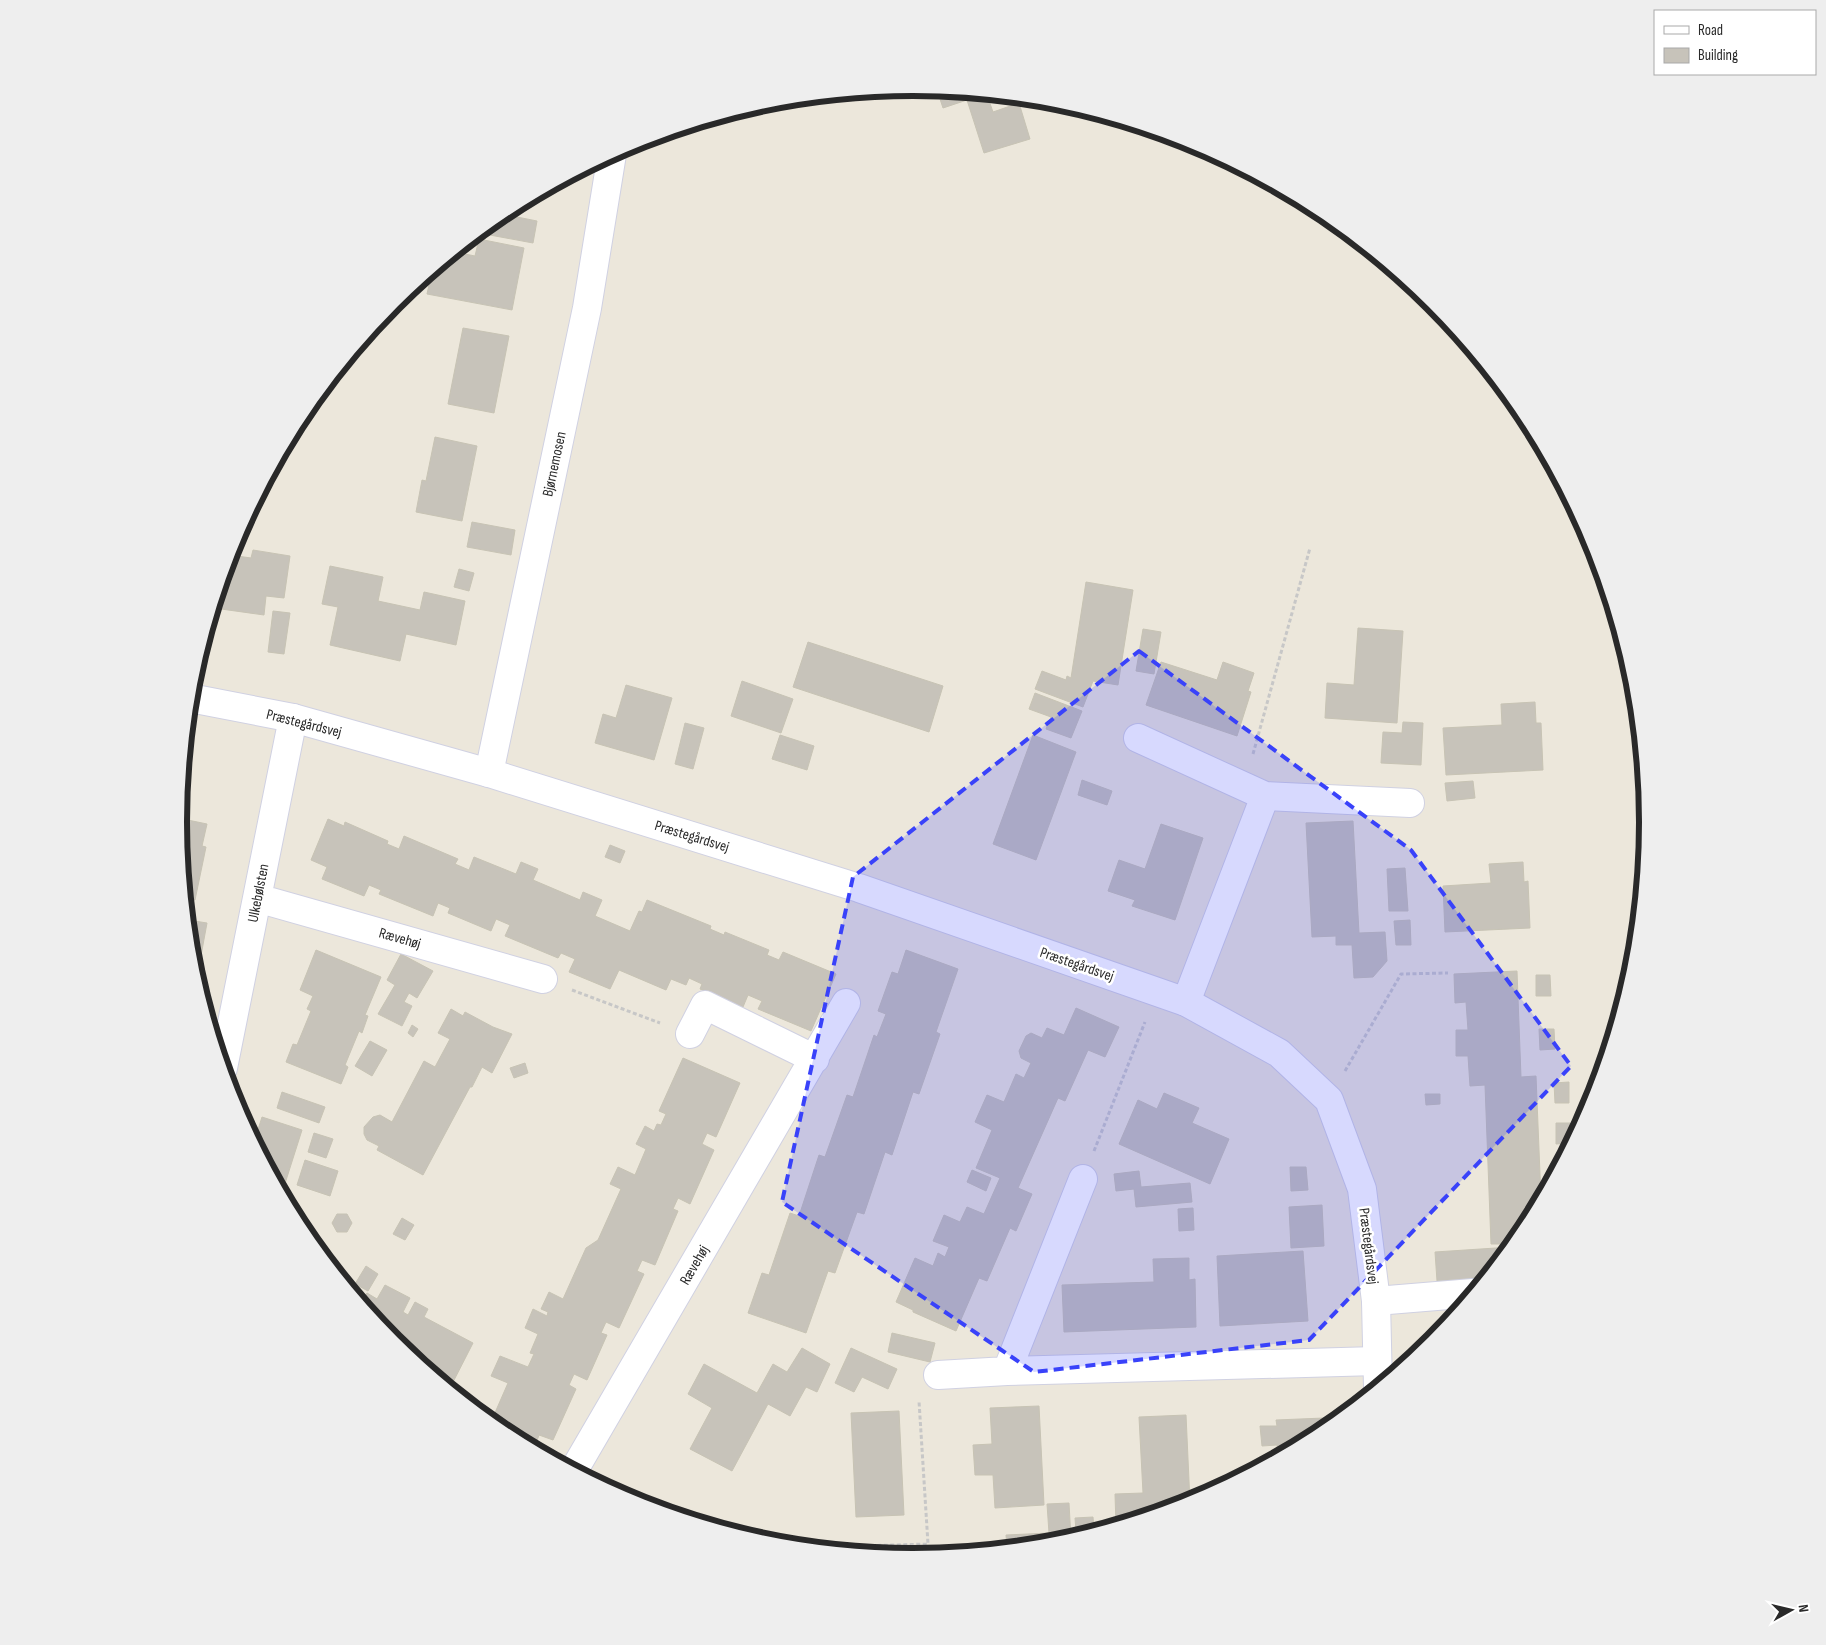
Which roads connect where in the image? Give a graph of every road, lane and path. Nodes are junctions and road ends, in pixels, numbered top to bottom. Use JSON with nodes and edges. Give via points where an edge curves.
{"nodes":[{"id":1,"x":611,"y":163,"type":"edge"},
{"id":2,"x":1310,"y":548,"type":"dead end"},
{"id":3,"x":198,"y":700,"type":"edge"},
{"id":4,"x":293,"y":718,"type":"junction"},
{"id":5,"x":1138,"y":738,"type":"dead end"},
{"id":6,"x":489,"y":773,"type":"junction"},
{"id":7,"x":1254,"y":791,"type":"junction"},
{"id":8,"x":1410,"y":803,"type":"dead end"},
{"id":9,"x":257,"y":898,"type":"junction"},
{"id":10,"x":1448,"y":973,"type":"dead end"},
{"id":11,"x":543,"y":979,"type":"joint"},
{"id":12,"x":1157,"y":992,"type":"junction"},
{"id":13,"x":1186,"y":1002,"type":"junction"},
{"id":14,"x":846,"y":1003,"type":"dead end"},
{"id":15,"x":690,"y":1034,"type":"joint"},
{"id":16,"x":225,"y":1057,"type":"edge"},
{"id":17,"x":815,"y":1059,"type":"junction"},
{"id":18,"x":1329,"y":1100,"type":"junction"},
{"id":19,"x":1082,"y":1179,"type":"joint"},
{"id":20,"x":1465,"y":1294,"type":"edge"},
{"id":21,"x":1376,"y":1301,"type":"junction"},
{"id":22,"x":1007,"y":1371,"type":"junction"},
{"id":23,"x":1377,"y":1374,"type":"edge"},
{"id":24,"x":938,"y":1375,"type":"joint"},
{"id":25,"x":577,"y":1466,"type":"edge"},
{"id":26,"x":858,"y":1546,"type":"edge"}],
"edges":[{"from":1,"to":6,"type":"street","name":"Bjørnemosen","via":[[588,308]]},
{"from":2,"to":7,"type":"path"},
{"from":3,"to":4,"type":"street","name":"Præstegårdsvej"},
{"from":4,"to":6,"type":"street","name":"Præstegårdsvej"},
{"from":4,"to":9,"type":"street","name":"Ulkebølsten"},
{"from":5,"to":7,"type":"street"},
{"from":6,"to":12,"type":"street","name":"Præstegårdsvej","via":[[859,888]]},
{"from":7,"to":8,"type":"street"},
{"from":7,"to":13,"type":"street"},
{"from":9,"to":11,"type":"street","name":"Rævehøj"},
{"from":9,"to":16,"type":"street","name":"Ulkebølsten"},
{"from":10,"to":18,"type":"path","via":[[1401,974]]},
{"from":11,"to":15,"type":"path"},
{"from":12,"to":13,"type":"street","name":"Præstegårdsvej"},
{"from":12,"to":19,"type":"path"},
{"from":13,"to":18,"type":"street","name":"Præstegårdsvej","via":[[1279,1053]]},
{"from":14,"to":17,"type":"street","name":"Rævehøj"},
{"from":15,"to":17,"type":"street","via":[[704,1005]]},
{"from":17,"to":25,"type":"street","name":"Rævehøj"},
{"from":18,"to":21,"type":"street","name":"Præstegårdsvej","via":[[1362,1190]]},
{"from":19,"to":22,"type":"street"},
{"from":20,"to":21,"type":"street","name":"Præstegårdsvej"},
{"from":21,"to":23,"type":"street","name":"Præstegårdsvej"},
{"from":22,"to":23,"type":"street","name":"Præstegårdsvej"},
{"from":22,"to":24,"type":"street","name":"Præstegårdsvej"},
{"from":24,"to":26,"type":"path","via":[[919,1390],[928,1544]]}]}
